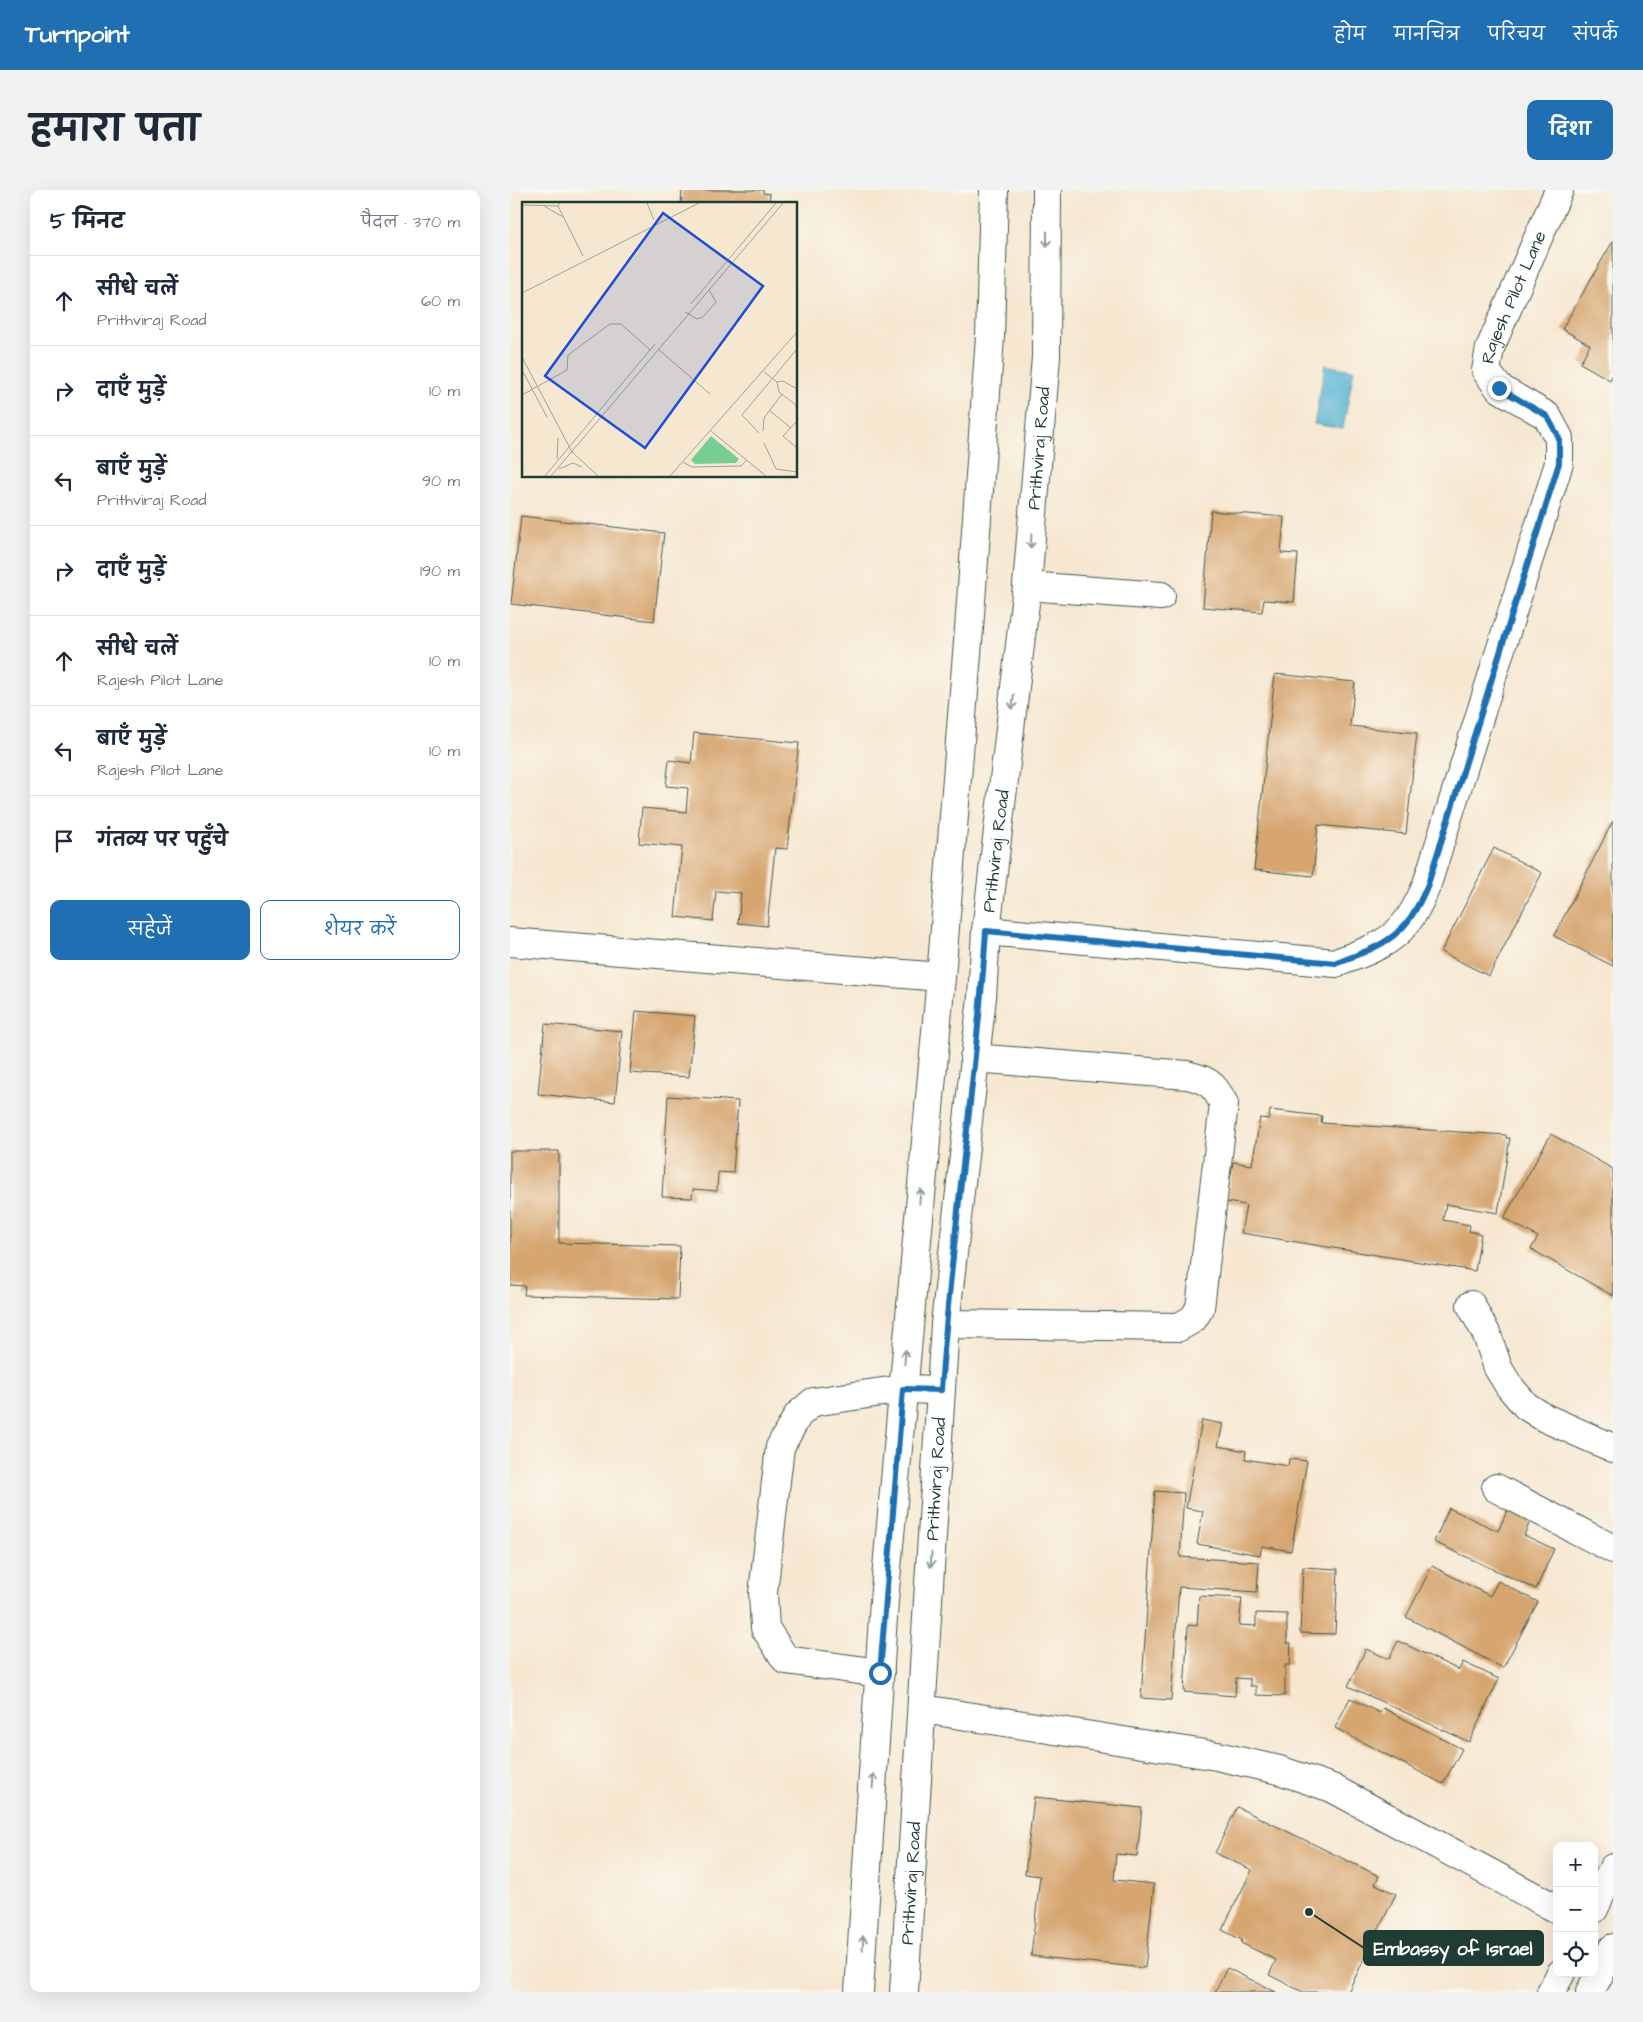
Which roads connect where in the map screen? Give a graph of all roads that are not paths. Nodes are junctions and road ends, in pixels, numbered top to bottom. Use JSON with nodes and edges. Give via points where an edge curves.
{"nodes":[{"id":1,"x":994,"y":190,"type":"edge"},
{"id":2,"x":1047,"y":190,"type":"edge"},
{"id":3,"x":1559,"y":190,"type":"edge"},
{"id":4,"x":1027,"y":586,"type":"junction"},
{"id":5,"x":1161,"y":596,"type":"dead end"},
{"id":6,"x":986,"y":931,"type":"junction"},
{"id":7,"x":510,"y":942,"type":"edge"},
{"id":8,"x":941,"y":977,"type":"junction"},
{"id":9,"x":974,"y":1058,"type":"junction"},
{"id":10,"x":1471,"y":1305,"type":"dead end"},
{"id":11,"x":946,"y":1324,"type":"junction"},
{"id":12,"x":903,"y":1389,"type":"junction"},
{"id":13,"x":941,"y":1390,"type":"junction"},
{"id":14,"x":1613,"y":1448,"type":"edge"},
{"id":15,"x":1496,"y":1488,"type":"dead end"},
{"id":16,"x":1613,"y":1549,"type":"edge"},
{"id":17,"x":880,"y":1673,"type":"junction"},
{"id":18,"x":923,"y":1709,"type":"junction"},
{"id":19,"x":1613,"y":1868,"type":"edge"},
{"id":20,"x":1598,"y":1900,"type":"edge"},
{"id":21,"x":1553,"y":1907,"type":"edge"},
{"id":22,"x":1613,"y":1948,"type":"edge"},
{"id":23,"x":1559,"y":1977,"type":"edge"},
{"id":24,"x":860,"y":1992,"type":"edge"},
{"id":25,"x":904,"y":1992,"type":"edge"},
{"id":26,"x":1552,"y":1992,"type":"edge"},
{"id":27,"x":1590,"y":1992,"type":"edge"}],
"edges":[{"from":1,"to":8,"type":"main road","via":[[989,347]]},
{"from":2,"to":4,"type":"main road","name":"Prithviraj Road","one_way":true,"via":[[1046,357]]},
{"from":3,"to":6,"type":"main road","name":"Rajesh Pilot Lane","via":[[1490,348],[1486,371],[1499,388],[1547,416],[1559,438],[1559,463],[1428,884],[1417,910],[1396,935],[1375,949],[1336,963]]},
{"from":4,"to":5,"type":"main road"},
{"from":4,"to":6,"type":"main road","name":"Prithviraj Road","one_way":true},
{"from":6,"to":9,"type":"main road","name":"Prithviraj Road"},
{"from":7,"to":8,"type":"main road"},
{"from":12,"to":8,"type":"main road","one_way":true},
{"from":9,"to":11,"type":"main road","name":"Prithviraj Road"},
{"from":9,"to":11,"type":"main road","via":[[1186,1075],[1204,1079],[1216,1089],[1224,1104],[1200,1308],[1193,1320],[1179,1327]]},
{"from":10,"to":14,"type":"main road","via":[[1498,1368],[1526,1406]]},
{"from":11,"to":13,"type":"main road","name":"Prithviraj Road"},
{"from":12,"to":13,"type":"main road"},
{"from":12,"to":17,"type":"main road"},
{"from":12,"to":17,"type":"main road","via":[[812,1402],[798,1415],[780,1447],[763,1593],[765,1628],[786,1660]]},
{"from":13,"to":18,"type":"main road","name":"Prithviraj Road","one_way":true},
{"from":15,"to":16,"type":"main road"},
{"from":24,"to":17,"type":"main road","one_way":true},
{"from":18,"to":21,"type":"main road","via":[[1217,1756],[1279,1770],[1332,1788]]},
{"from":18,"to":25,"type":"main road","name":"Prithviraj Road"},
{"from":19,"to":20,"type":"main road"},
{"from":22,"to":27,"type":"main road"},
{"from":23,"to":26,"type":"main road"}]}
